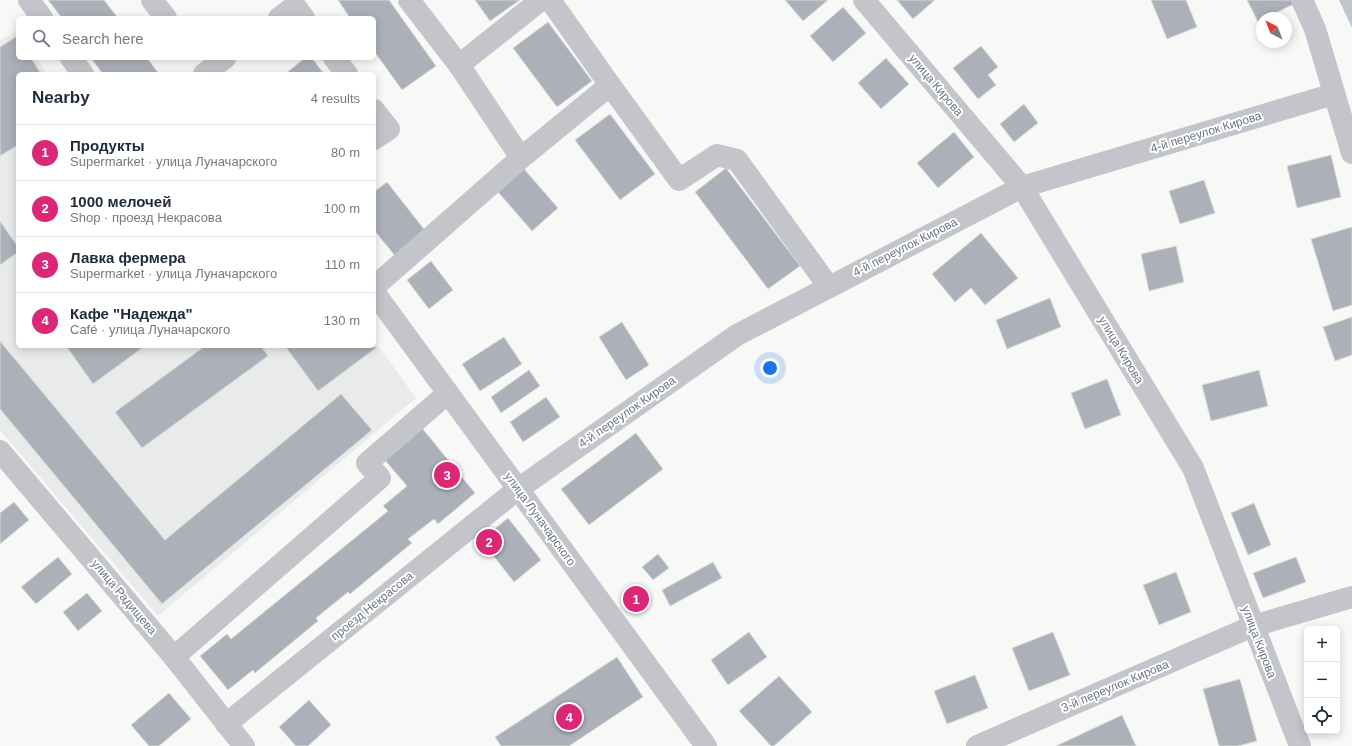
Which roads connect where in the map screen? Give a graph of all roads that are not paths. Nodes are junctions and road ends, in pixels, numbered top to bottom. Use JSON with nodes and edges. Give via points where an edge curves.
{"nodes":[{"id":1,"x":29,"y":0,"type":"edge"},
{"id":2,"x":152,"y":0,"type":"edge"},
{"id":3,"x":408,"y":0,"type":"edge"},
{"id":4,"x":541,"y":0,"type":"edge"},
{"id":5,"x":550,"y":0,"type":"edge"},
{"id":6,"x":864,"y":0,"type":"edge"},
{"id":7,"x":1302,"y":0,"type":"edge"},
{"id":8,"x":41,"y":16,"type":"edge"},
{"id":9,"x":164,"y":16,"type":"edge"},
{"id":10,"x":282,"y":16,"type":"edge"},
{"id":11,"x":302,"y":16,"type":"edge"},
{"id":12,"x":72,"y":60,"type":"edge"},
{"id":13,"x":221,"y":60,"type":"edge"},
{"id":14,"x":336,"y":60,"type":"edge"},
{"id":15,"x":459,"y":65,"type":"junction"},
{"id":16,"x":204,"y":69,"type":"edge"},
{"id":17,"x":82,"y":72,"type":"edge"},
{"id":18,"x":345,"y":72,"type":"edge"},
{"id":19,"x":610,"y":85,"type":"junction"},
{"id":20,"x":1334,"y":94,"type":"junction"},
{"id":21,"x":376,"y":113,"type":"edge"},
{"id":22,"x":376,"y":137,"type":"edge"},
{"id":23,"x":1352,"y":153,"type":"edge"},
{"id":24,"x":520,"y":158,"type":"junction"},
{"id":25,"x":1022,"y":187,"type":"junction"},
{"id":26,"x":376,"y":285,"type":"edge"},
{"id":27,"x":829,"y":287,"type":"junction"},
{"id":28,"x":376,"y":295,"type":"edge"},
{"id":29,"x":448,"y":393,"type":"junction"},
{"id":30,"x":0,"y":451,"type":"edge"},
{"id":31,"x":518,"y":489,"type":"junction"},
{"id":32,"x":1352,"y":597,"type":"edge"},
{"id":33,"x":1253,"y":626,"type":"junction"},
{"id":34,"x":174,"y":657,"type":"junction"},
{"id":35,"x":226,"y":724,"type":"junction"},
{"id":36,"x":244,"y":746,"type":"edge"},
{"id":37,"x":706,"y":746,"type":"edge"},
{"id":38,"x":977,"y":746,"type":"edge"},
{"id":39,"x":1300,"y":746,"type":"edge"}],
"edges":[{"from":1,"to":8,"type":"street"},
{"from":2,"to":9,"type":"street"},
{"from":3,"to":15,"type":"street"},
{"from":4,"to":15,"type":"street"},
{"from":5,"to":19,"type":"street"},
{"from":6,"to":25,"type":"street","name":"улица Кирова"},
{"from":7,"to":20,"type":"street","via":[[1315,29]]},
{"from":10,"to":11,"type":"street","via":[[295,6]]},
{"from":12,"to":17,"type":"street"},
{"from":13,"to":16,"type":"street"},
{"from":14,"to":18,"type":"street"},
{"from":15,"to":24,"type":"street"},
{"from":19,"to":24,"type":"street"},
{"from":19,"to":27,"type":"street","via":[[679,180],[716,155],[737,160]]},
{"from":20,"to":23,"type":"street"},
{"from":20,"to":25,"type":"street","name":"4-й переулок Кирова"},
{"from":21,"to":22,"type":"street","via":[[388,128]]},
{"from":24,"to":26,"type":"street"},
{"from":25,"to":27,"type":"street","name":"4-й переулок Кирова"},
{"from":25,"to":33,"type":"street","name":"улица Кирова","via":[[1193,468]]},
{"from":27,"to":31,"type":"street","name":"4-й переулок Кирова","via":[[737,335]]},
{"from":28,"to":29,"type":"street","name":"улица Луначарского"},
{"from":29,"to":31,"type":"street","name":"улица Луначарского"},
{"from":29,"to":34,"type":"street","via":[[367,463],[380,478]]},
{"from":30,"to":34,"type":"street","name":"улица Радищева"},
{"from":31,"to":35,"type":"street","name":"проезд Некрасова"},
{"from":31,"to":37,"type":"street","name":"улица Луначарского"},
{"from":32,"to":33,"type":"street","name":"3-й переулок Кирова"},
{"from":33,"to":38,"type":"street","name":"3-й переулок Кирова"},
{"from":33,"to":39,"type":"street","name":"улица Кирова"},
{"from":34,"to":35,"type":"street","name":"улица Радищева"},
{"from":35,"to":36,"type":"street","name":"улица Радищева"}]}
